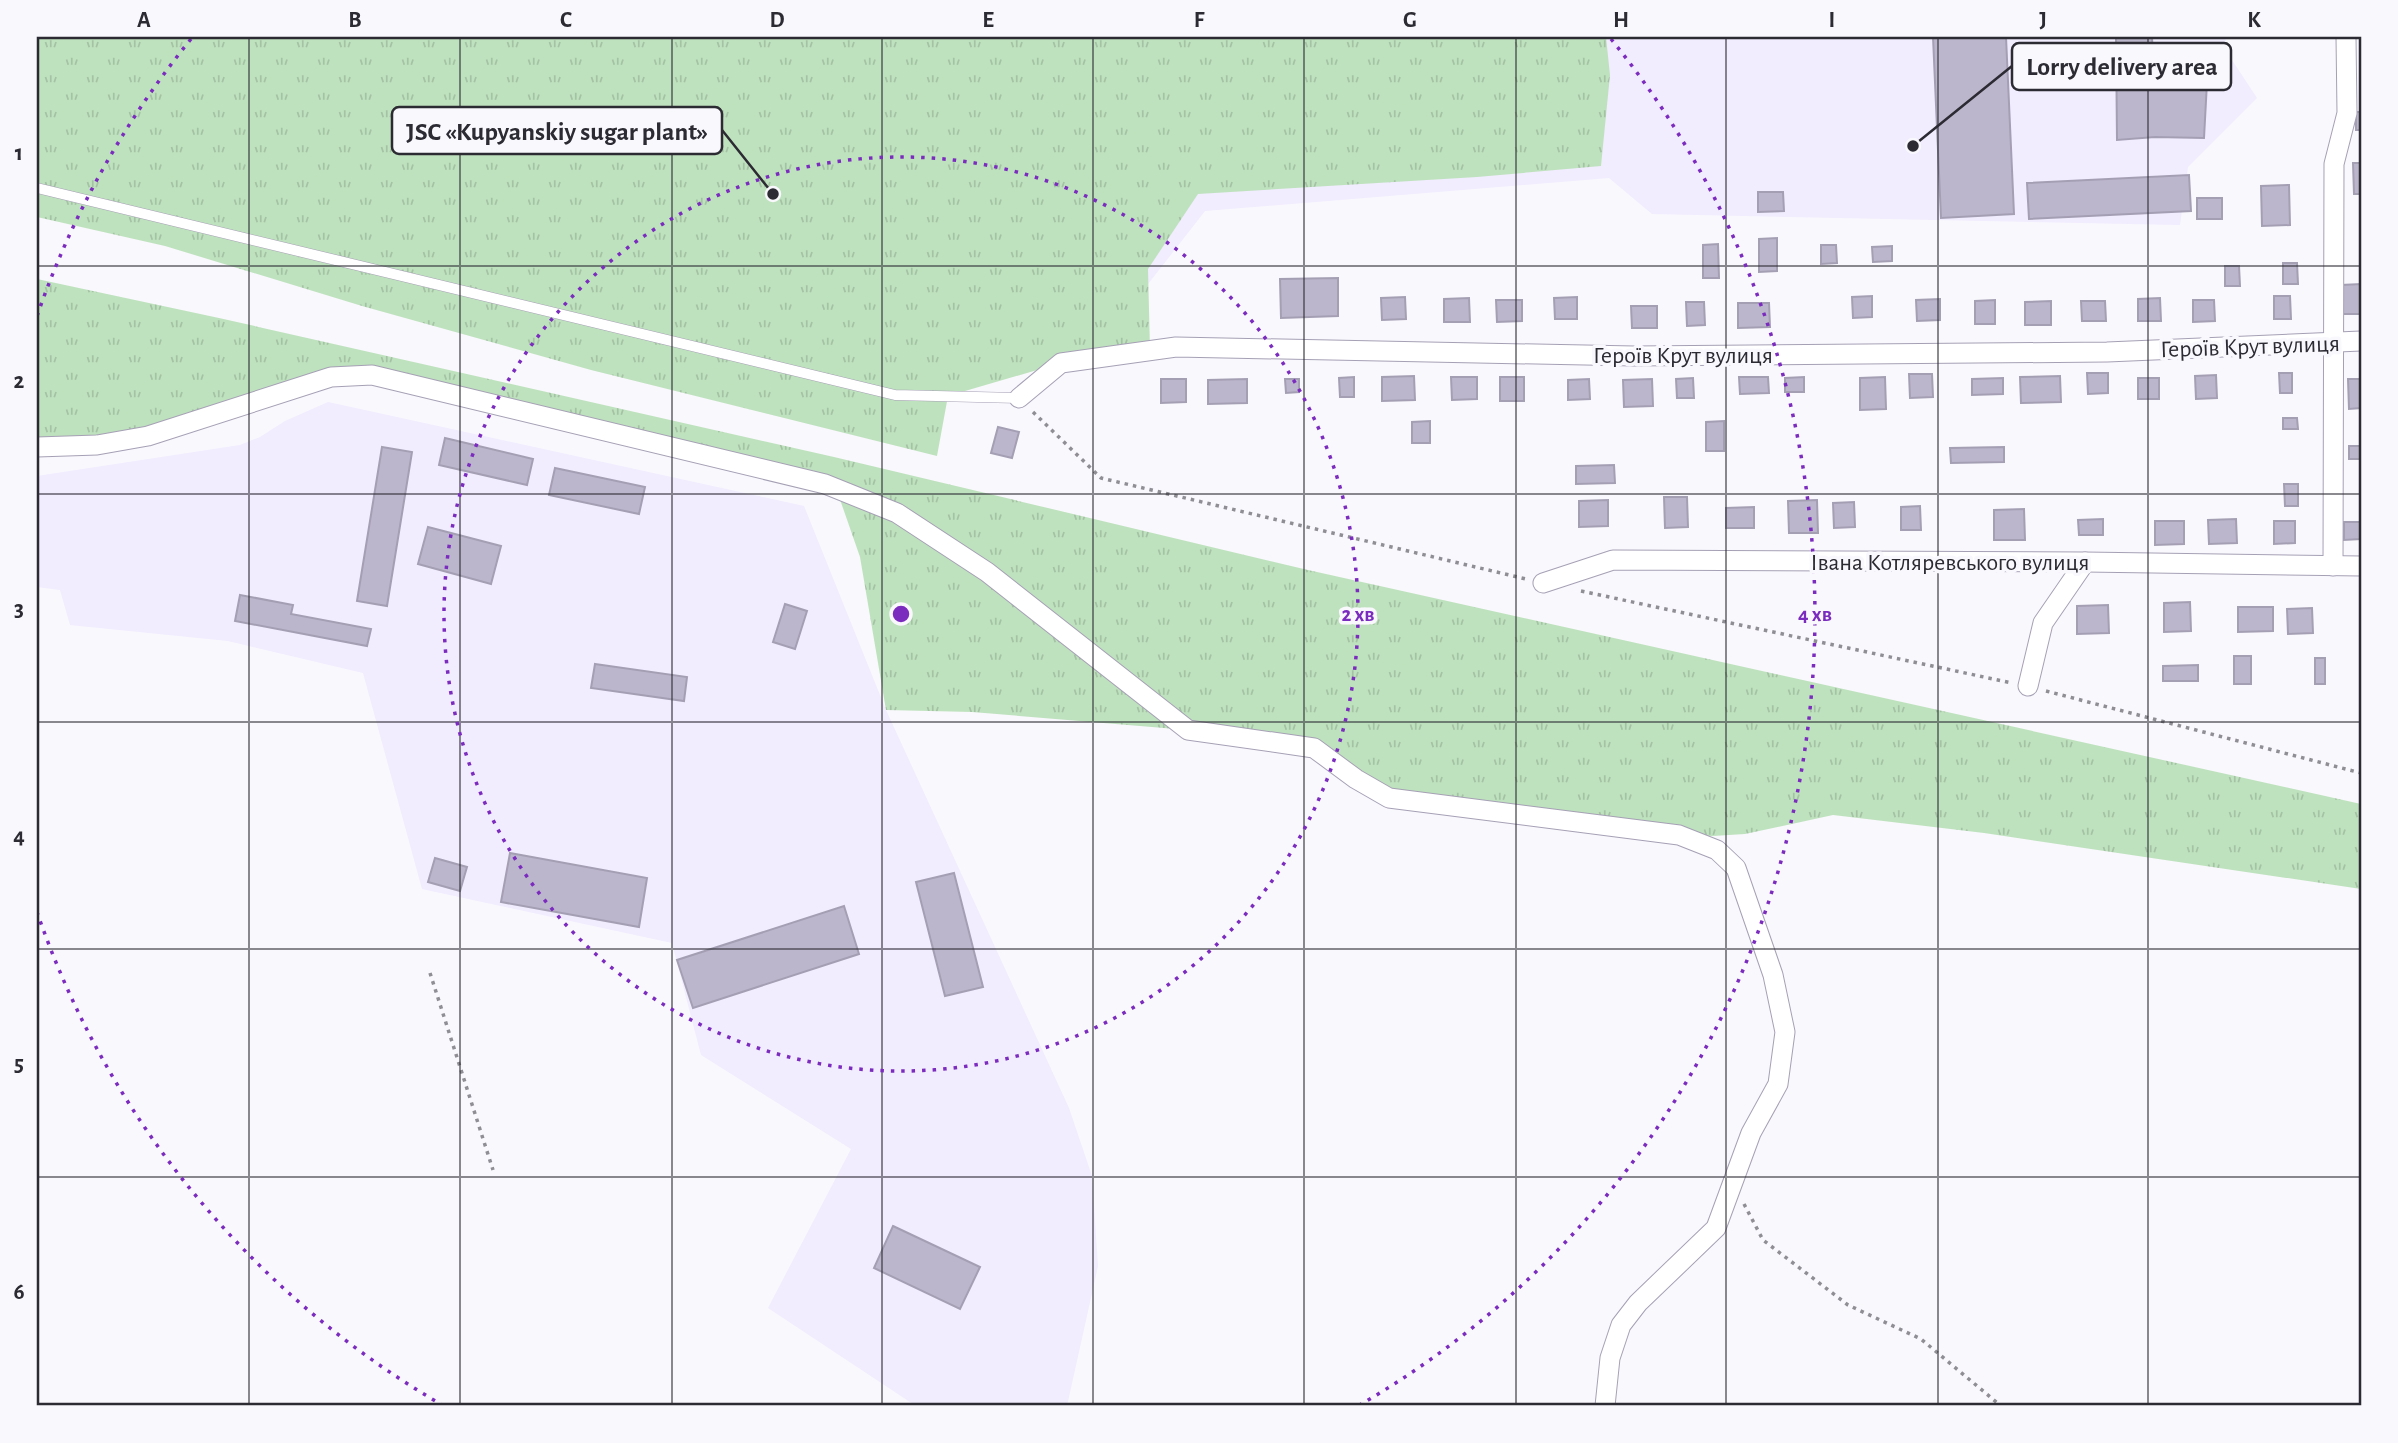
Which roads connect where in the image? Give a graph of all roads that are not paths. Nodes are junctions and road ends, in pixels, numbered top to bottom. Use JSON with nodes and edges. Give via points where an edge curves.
{"nodes":[{"id":1,"x":2346,"y":37,"type":"edge"},
{"id":2,"x":37,"y":188,"type":"edge"},
{"id":3,"x":2333,"y":341,"type":"junction"},
{"id":4,"x":2361,"y":341,"type":"edge"},
{"id":5,"x":1018,"y":398,"type":"joint"},
{"id":6,"x":37,"y":447,"type":"edge"},
{"id":7,"x":2085,"y":562,"type":"junction"},
{"id":8,"x":2333,"y":566,"type":"junction"},
{"id":9,"x":2361,"y":566,"type":"edge"},
{"id":10,"x":1543,"y":583,"type":"road end"},
{"id":11,"x":2028,"y":686,"type":"road end"},
{"id":12,"x":1605,"y":1406,"type":"edge"}],
"edges":[{"from":1,"to":3,"type":"street","via":[[2347,113],[2334,164]]},
{"from":2,"to":5,"type":"lane","via":[[895,395]]},
{"from":3,"to":4,"type":"street","name":"Героїв Крут вулиця"},
{"from":3,"to":5,"type":"street","name":"Героїв Крут вулиця","via":[[2108,352],[1634,356],[1176,346],[1061,363]]},
{"from":3,"to":8,"type":"street"},
{"from":6,"to":12,"type":"street","via":[[97,445],[148,436],[331,377],[372,375],[825,484],[897,513],[987,572],[1188,730],[1314,748],[1389,798],[1679,835],[1717,850],[1736,868],[1773,975],[1785,1032],[1778,1084],[1751,1133],[1716,1228],[1621,1325],[1610,1358]]},
{"from":7,"to":8,"type":"street","name":"Івана Котляревського вулиця"},
{"from":7,"to":10,"type":"street","name":"Івана Котляревського вулиця","via":[[1613,560]]},
{"from":7,"to":11,"type":"street","via":[[2043,622]]},
{"from":8,"to":9,"type":"street","name":"Івана Котляревського вулиця"}]}
